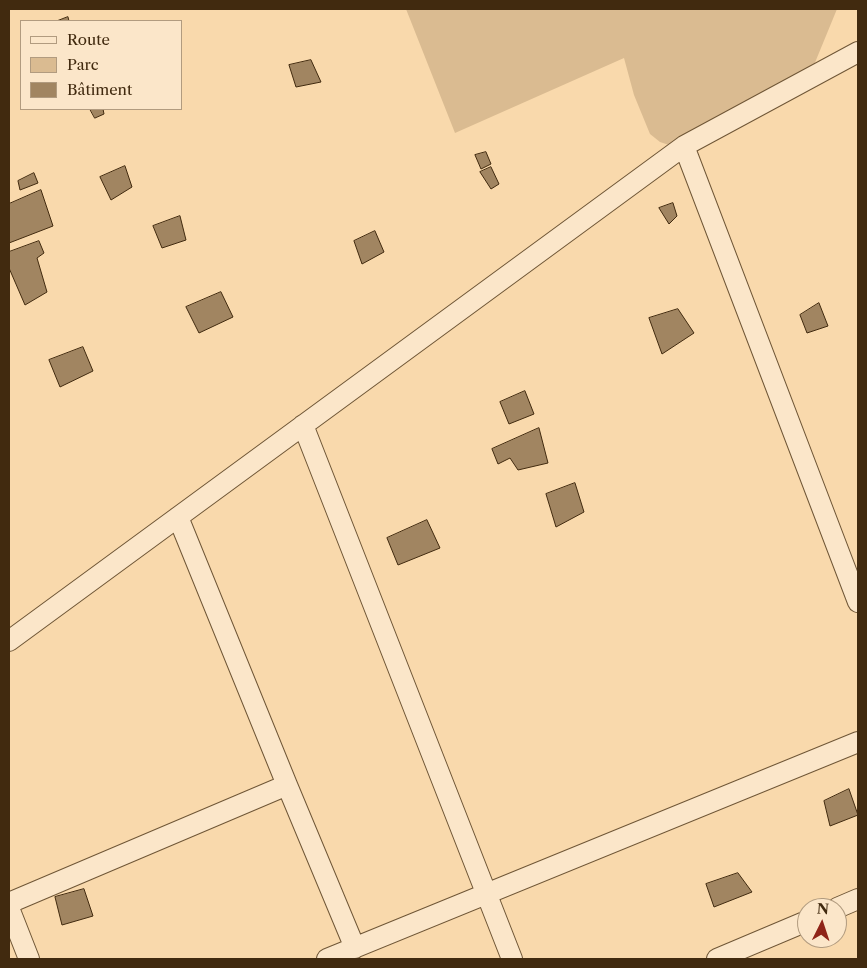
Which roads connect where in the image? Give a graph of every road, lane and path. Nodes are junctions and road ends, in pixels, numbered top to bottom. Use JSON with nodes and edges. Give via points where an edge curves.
{"nodes":[{"id":1,"x":858,"y":52,"type":"edge"},
{"id":2,"x":684,"y":146,"type":"junction"},
{"id":3,"x":303,"y":425,"type":"junction"},
{"id":4,"x":178,"y":517,"type":"junction"},
{"id":5,"x":858,"y":602,"type":"edge"},
{"id":6,"x":9,"y":641,"type":"edge"},
{"id":7,"x":858,"y":742,"type":"edge"},
{"id":8,"x":287,"y":785,"type":"junction"},
{"id":9,"x":486,"y":894,"type":"junction"},
{"id":10,"x":9,"y":903,"type":"edge"},
{"id":11,"x":9,"y":908,"type":"edge"},
{"id":12,"x":797,"y":925,"type":"edge"},
{"id":13,"x":356,"y":948,"type":"junction"},
{"id":14,"x":29,"y":959,"type":"edge"},
{"id":15,"x":327,"y":959,"type":"edge"},
{"id":16,"x":512,"y":959,"type":"edge"},
{"id":17,"x":717,"y":959,"type":"edge"}],
"edges":[{"from":1,"to":2,"type":"street"},
{"from":2,"to":3,"type":"street"},
{"from":2,"to":5,"type":"street"},
{"from":3,"to":4,"type":"street"},
{"from":3,"to":9,"type":"street"},
{"from":4,"to":6,"type":"street"},
{"from":4,"to":8,"type":"street"},
{"from":7,"to":9,"type":"street"},
{"from":8,"to":10,"type":"street"},
{"from":8,"to":13,"type":"street"},
{"from":9,"to":13,"type":"street"},
{"from":9,"to":16,"type":"street"},
{"from":11,"to":14,"type":"street"},
{"from":12,"to":17,"type":"street"},
{"from":13,"to":15,"type":"street"}]}
